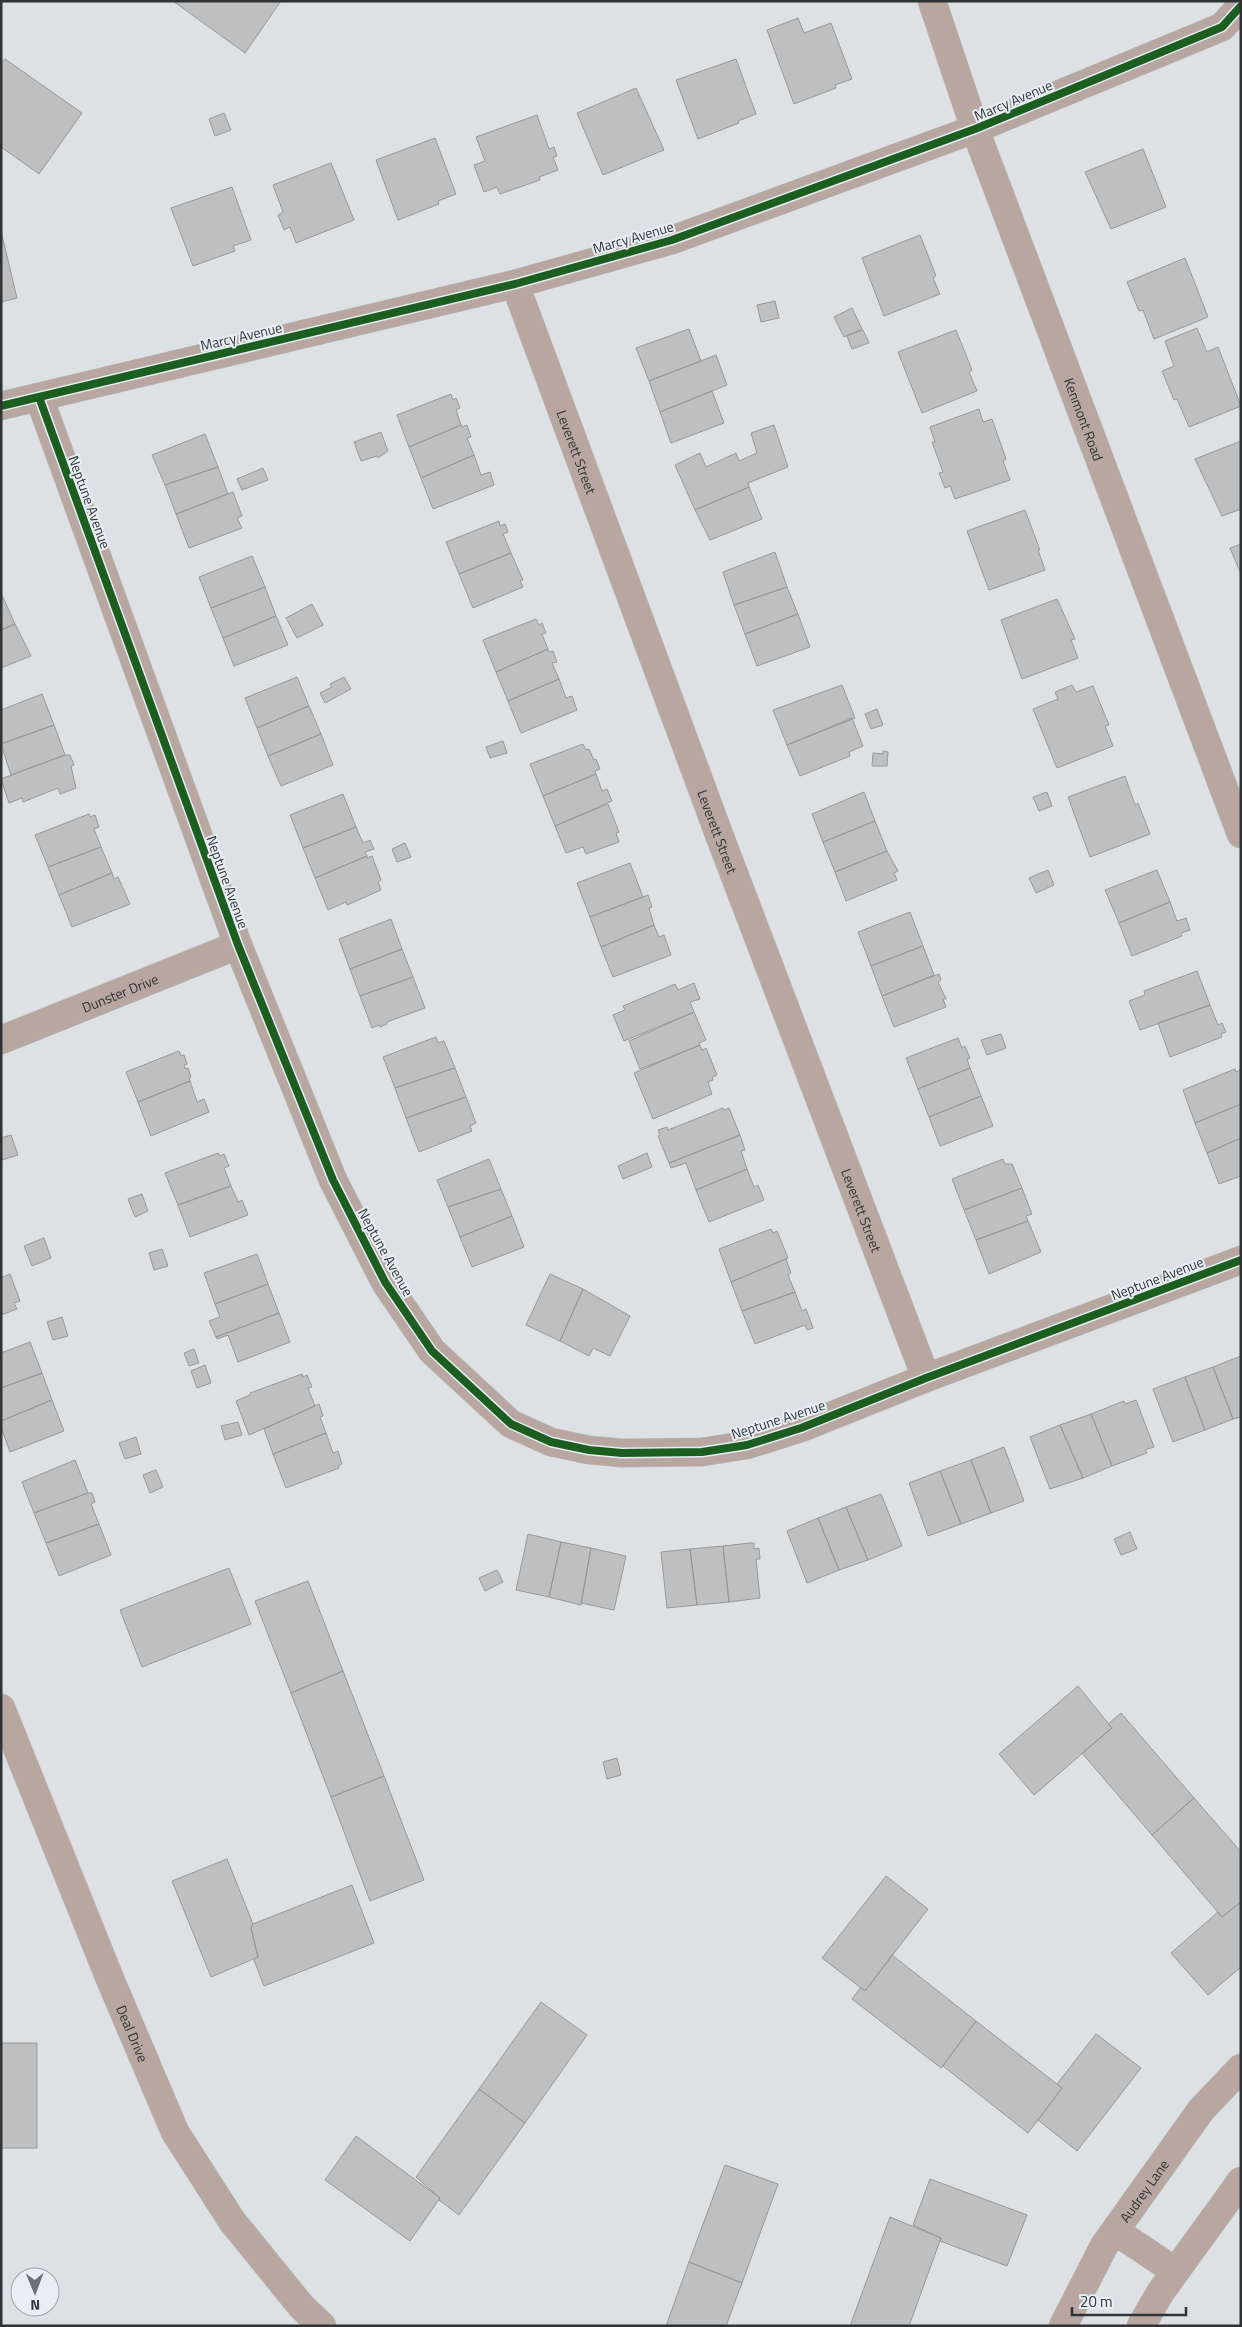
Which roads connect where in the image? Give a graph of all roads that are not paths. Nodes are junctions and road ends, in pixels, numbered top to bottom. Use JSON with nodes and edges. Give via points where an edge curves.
{"nodes":[{"id":1,"x":932,"y":1,"type":"edge"},
{"id":2,"x":1241,"y":6,"type":"edge"},
{"id":3,"x":975,"y":129,"type":"junction"},
{"id":4,"x":515,"y":284,"type":"junction"},
{"id":5,"x":39,"y":398,"type":"junction"},
{"id":6,"x":1,"y":406,"type":"edge"},
{"id":7,"x":1241,"y":834,"type":"edge"},
{"id":8,"x":238,"y":945,"type":"junction"},
{"id":9,"x":1,"y":1040,"type":"edge"},
{"id":10,"x":1241,"y":1260,"type":"edge"},
{"id":11,"x":926,"y":1378,"type":"junction"},
{"id":12,"x":1,"y":1708,"type":"edge"},
{"id":13,"x":1241,"y":2068,"type":"edge"},
{"id":14,"x":1241,"y":2181,"type":"edge"},
{"id":15,"x":1115,"y":2231,"type":"junction"},
{"id":16,"x":1175,"y":2272,"type":"junction"},
{"id":17,"x":322,"y":2326,"type":"edge"},
{"id":18,"x":1063,"y":2326,"type":"edge"},
{"id":19,"x":1141,"y":2326,"type":"edge"}],
"edges":[{"from":1,"to":3,"type":"street","name":"Kenmont Road"},
{"from":2,"to":3,"type":"street","name":"Marcy Avenue","via":[[1222,27]]},
{"from":3,"to":4,"type":"street","name":"Marcy Avenue","via":[[672,240]]},
{"from":3,"to":7,"type":"street","name":"Kenmont Road"},
{"from":4,"to":5,"type":"street","name":"Marcy Avenue"},
{"from":4,"to":11,"type":"street","name":"Leverett Street","via":[[723,846]]},
{"from":5,"to":6,"type":"street","name":"Marcy Avenue"},
{"from":5,"to":8,"type":"street","name":"Neptune Avenue"},
{"from":8,"to":9,"type":"street","name":"Dunster Drive"},
{"from":8,"to":11,"type":"street","name":"Neptune Avenue","via":[[333,1180],[385,1282],[432,1351],[511,1424],[551,1442],[589,1450],[622,1454],[702,1452],[747,1445],[801,1428]]},
{"from":10,"to":11,"type":"street","name":"Neptune Avenue"},
{"from":12,"to":17,"type":"street","name":"Deal Drive","via":[[175,2132],[232,2221],[301,2306]]},
{"from":13,"to":15,"type":"street","name":"Audrey Lane","via":[[1202,2110]]},
{"from":14,"to":16,"type":"street"},
{"from":15,"to":16,"type":"street"},
{"from":15,"to":18,"type":"street","name":"Audrey Lane"},
{"from":16,"to":19,"type":"street"}]}
